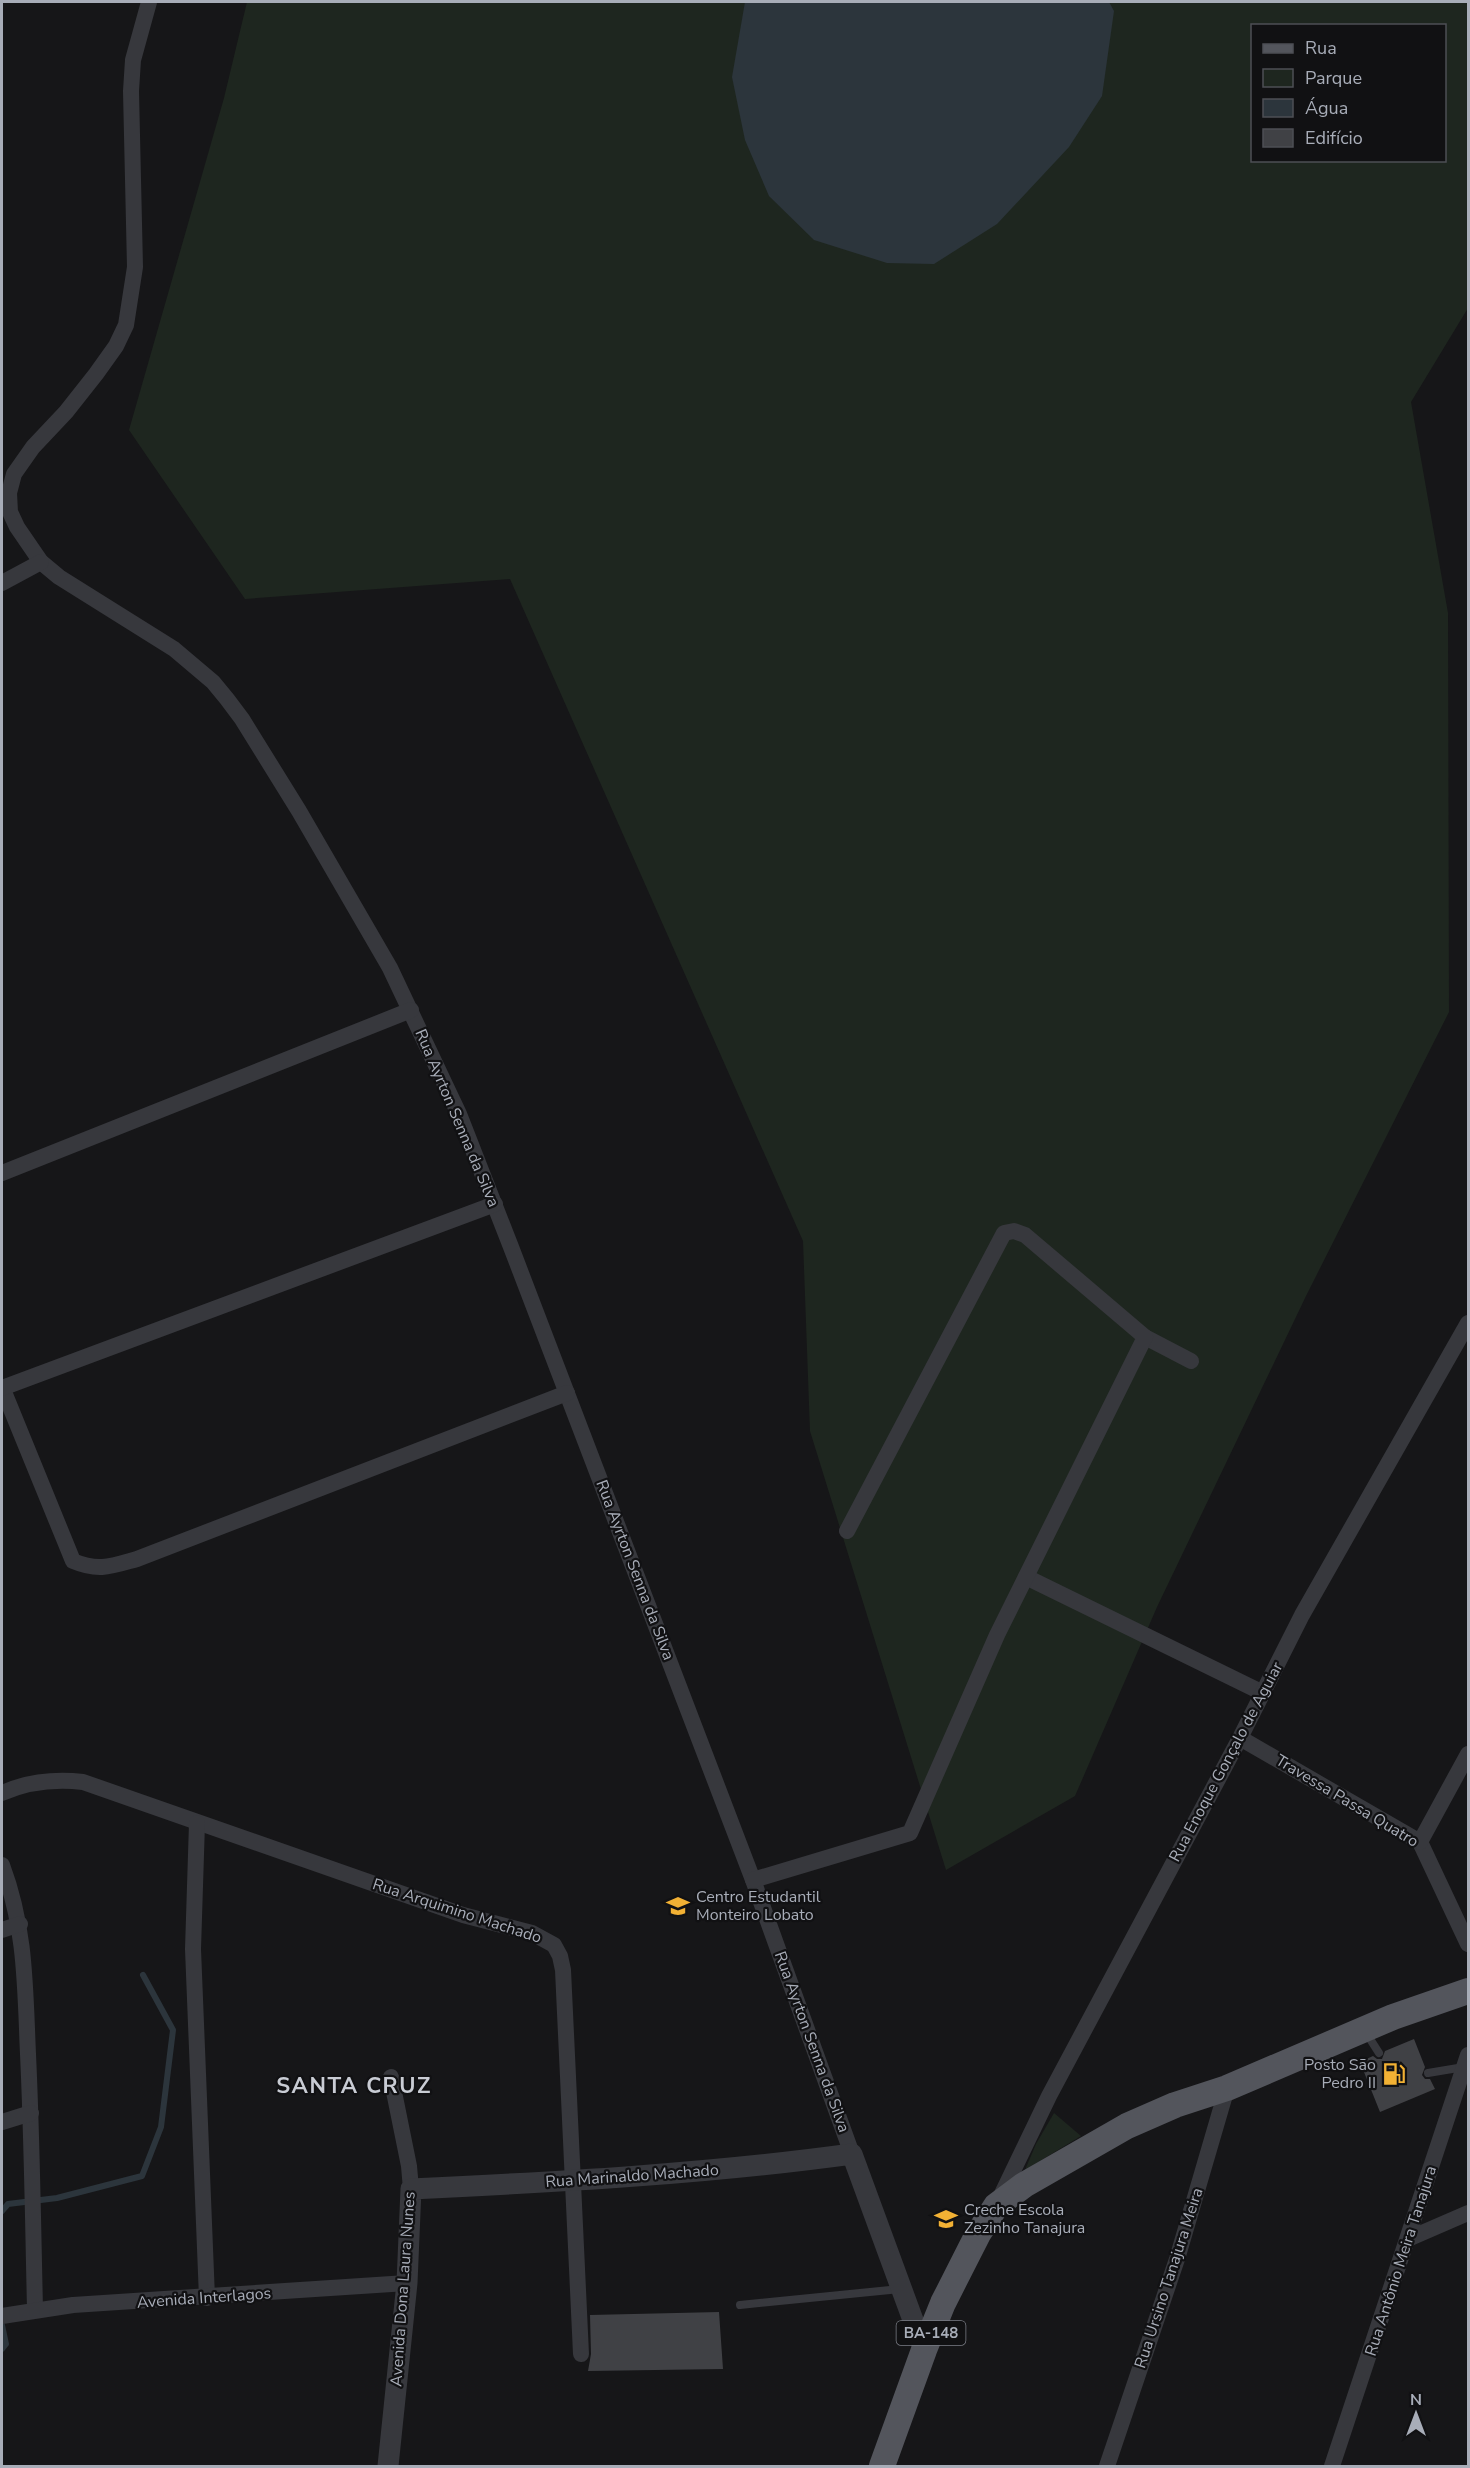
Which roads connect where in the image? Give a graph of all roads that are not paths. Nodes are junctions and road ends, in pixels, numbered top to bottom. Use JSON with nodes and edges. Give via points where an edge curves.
{"nodes":[{"id":1,"x":149,"y":2,"type":"edge"},
{"id":2,"x":41,"y":562,"type":"junction"},
{"id":3,"x":2,"y":583,"type":"edge"},
{"id":4,"x":411,"y":1010,"type":"junction"},
{"id":5,"x":2,"y":1173,"type":"edge"},
{"id":6,"x":495,"y":1204,"type":"junction"},
{"id":7,"x":1468,"y":1323,"type":"edge"},
{"id":8,"x":1145,"y":1337,"type":"junction"},
{"id":9,"x":1191,"y":1361,"type":"dead end"},
{"id":10,"x":2,"y":1388,"type":"edge"},
{"id":11,"x":567,"y":1393,"type":"junction"},
{"id":12,"x":847,"y":1531,"type":"dead end"},
{"id":13,"x":1026,"y":1577,"type":"junction"},
{"id":14,"x":1263,"y":1693,"type":"junction"},
{"id":15,"x":1240,"y":1738,"type":"junction"},
{"id":16,"x":1468,"y":1755,"type":"edge"},
{"id":17,"x":2,"y":1793,"type":"edge"},
{"id":18,"x":197,"y":1823,"type":"junction"},
{"id":19,"x":1420,"y":1842,"type":"junction"},
{"id":20,"x":2,"y":1865,"type":"edge"},
{"id":21,"x":753,"y":1880,"type":"junction"},
{"id":22,"x":20,"y":1924,"type":"junction"},
{"id":23,"x":2,"y":1930,"type":"edge"},
{"id":24,"x":1468,"y":1944,"type":"edge"},
{"id":25,"x":1468,"y":1990,"type":"edge"},
{"id":26,"x":1364,"y":2030,"type":"junction"},
{"id":27,"x":1380,"y":2054,"type":"dead end"},
{"id":28,"x":1467,"y":2061,"type":"edge"},
{"id":29,"x":1428,"y":2073,"type":"dead end"},
{"id":30,"x":391,"y":2077,"type":"dead end"},
{"id":31,"x":1227,"y":2088,"type":"junction"},
{"id":32,"x":31,"y":2113,"type":"junction"},
{"id":33,"x":2,"y":2121,"type":"edge"},
{"id":34,"x":852,"y":2154,"type":"junction"},
{"id":35,"x":572,"y":2181,"type":"junction"},
{"id":36,"x":411,"y":2189,"type":"junction"},
{"id":37,"x":996,"y":2206,"type":"junction"},
{"id":38,"x":1468,"y":2213,"type":"edge"},
{"id":39,"x":1408,"y":2239,"type":"junction"},
{"id":40,"x":407,"y":2283,"type":"junction"},
{"id":41,"x":902,"y":2289,"type":"junction"},
{"id":42,"x":207,"y":2298,"type":"junction"},
{"id":43,"x":740,"y":2306,"type":"dead end"},
{"id":44,"x":35,"y":2309,"type":"junction"},
{"id":45,"x":2,"y":2316,"type":"edge"},
{"id":46,"x":924,"y":2350,"type":"junction"},
{"id":47,"x":581,"y":2354,"type":"dead end"},
{"id":48,"x":383,"y":2466,"type":"edge"},
{"id":49,"x":388,"y":2466,"type":"edge"},
{"id":50,"x":882,"y":2466,"type":"edge"},
{"id":51,"x":1107,"y":2466,"type":"edge"},
{"id":52,"x":1332,"y":2466,"type":"edge"}],
"edges":[{"from":1,"to":2,"type":"street","name":"Rua Ayrton Senna da Silva","via":[[133,60],[135,267],[126,325],[96,374],[14,474],[9,493],[10,512]]},
{"from":2,"to":3,"type":"street"},
{"from":2,"to":4,"type":"street","name":"Rua Ayrton Senna da Silva","via":[[68,584],[174,649],[213,682],[242,719],[299,811]]},
{"from":4,"to":5,"type":"street"},
{"from":4,"to":6,"type":"street","name":"Rua Ayrton Senna da Silva"},
{"from":6,"to":10,"type":"street"},
{"from":6,"to":11,"type":"street","name":"Rua Ayrton Senna da Silva"},
{"from":7,"to":14,"type":"street","name":"Rua Enoque Gonçalo de Aguiar"},
{"from":8,"to":9,"type":"street"},
{"from":8,"to":12,"type":"street","via":[[1025,1235],[1004,1233]]},
{"from":8,"to":13,"type":"street"},
{"from":10,"to":11,"type":"street","via":[[73,1561],[90,1568],[137,1559]]},
{"from":11,"to":21,"type":"street","name":"Rua Ayrton Senna da Silva"},
{"from":13,"to":14,"type":"street"},
{"from":13,"to":21,"type":"street","via":[[910,1833]]},
{"from":14,"to":15,"type":"street","name":"Rua Enoque Gonçalo de Aguiar"},
{"from":15,"to":19,"type":"street","name":"Travessa Passa Quatro"},
{"from":15,"to":37,"type":"street","name":"Rua Enoque Gonçalo de Aguiar","via":[[1049,2096]]},
{"from":16,"to":19,"type":"street"},
{"from":17,"to":18,"type":"street","name":"Rua Arquimino Machado","via":[[37,1783],[83,1782]]},
{"from":18,"to":35,"type":"street","name":"Rua Arquimino Machado","via":[[463,1915],[532,1933],[554,1946],[563,1970]]},
{"from":18,"to":42,"type":"street","via":[[193,1949]]},
{"from":19,"to":24,"type":"street","name":"Travessa Passa Quatro"},
{"from":20,"to":22,"type":"street"},
{"from":21,"to":34,"type":"street","name":"Rua Ayrton Senna da Silva"},
{"from":22,"to":23,"type":"street"},
{"from":22,"to":32,"type":"street"},
{"from":25,"to":26,"type":"main road"},
{"from":26,"to":27,"type":"lane"},
{"from":26,"to":31,"type":"main road"},
{"from":28,"to":29,"type":"lane"},
{"from":28,"to":39,"type":"street","name":"Rua Antônio Meira Tanajura"},
{"from":30,"to":36,"type":"street","name":"Avenida Dona Laura Nunes"},
{"from":31,"to":37,"type":"main road","via":[[1127,2126],[1024,2185]]},
{"from":31,"to":51,"type":"street","name":"Rua Ursino Tanajura Meira","via":[[1176,2259]]},
{"from":32,"to":33,"type":"street"},
{"from":32,"to":44,"type":"street"},
{"from":34,"to":35,"type":"street","name":"Rua Marinaldo Machado","via":[[740,2168]]},
{"from":34,"to":41,"type":"street","name":"Rua Ayrton Senna da Silva"},
{"from":35,"to":36,"type":"street","name":"Rua Marinaldo Machado"},
{"from":35,"to":47,"type":"street","name":"Rua Arquimino Machado"},
{"from":36,"to":40,"type":"street","name":"Avenida Dona Laura Nunes"},
{"from":37,"to":46,"type":"main road","number":"BA-148","via":[[963,2261]]},
{"from":38,"to":39,"type":"street"},
{"from":39,"to":52,"type":"street","name":"Rua Antônio Meira Tanajura"},
{"from":40,"to":42,"type":"street","name":"Avenida Interlagos"},
{"from":40,"to":49,"type":"street","name":"Avenida Dona Laura Nunes"},
{"from":41,"to":43,"type":"lane"},
{"from":41,"to":46,"type":"street","name":"Rua Ayrton Senna da Silva"},
{"from":42,"to":44,"type":"street","name":"Avenida Interlagos"},
{"from":44,"to":45,"type":"street","name":"Avenida Interlagos"},
{"from":46,"to":50,"type":"main road","number":"BA-148"},
{"from":48,"to":49,"type":"street"}]}
